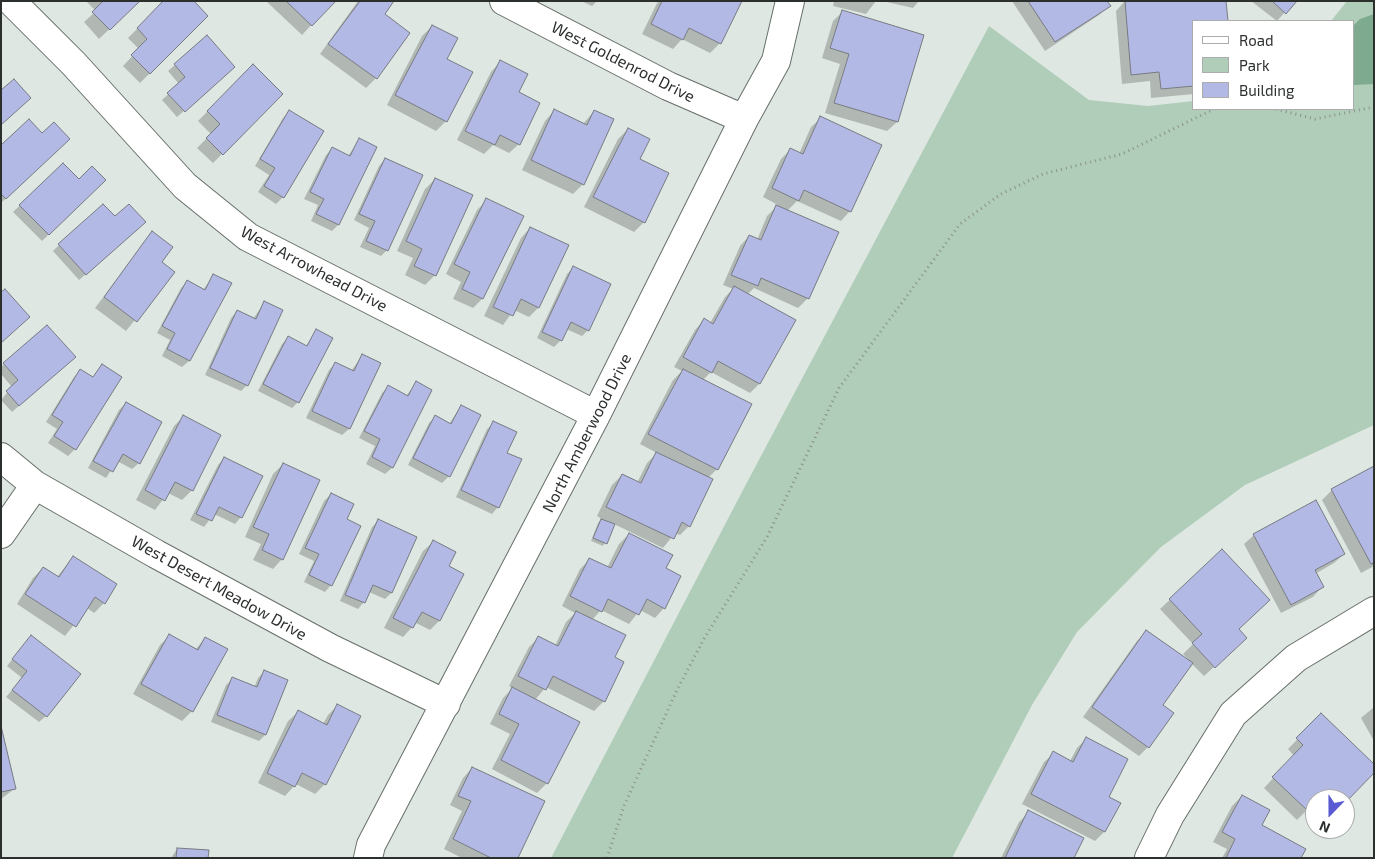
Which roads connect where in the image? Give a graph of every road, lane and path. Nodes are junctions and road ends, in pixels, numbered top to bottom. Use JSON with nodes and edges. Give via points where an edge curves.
{"nodes":[{"id":1,"x":11,"y":1,"type":"edge"},
{"id":2,"x":504,"y":1,"type":"edge"},
{"id":3,"x":790,"y":1,"type":"edge"},
{"id":4,"x":1374,"y":107,"type":"edge"},
{"id":5,"x":1212,"y":110,"type":"edge"},
{"id":6,"x":1280,"y":110,"type":"edge"},
{"id":7,"x":744,"y":119,"type":"junction"},
{"id":8,"x":596,"y":415,"type":"junction"},
{"id":9,"x":1,"y":457,"type":"edge"},
{"id":10,"x":35,"y":485,"type":"junction"},
{"id":11,"x":1,"y":534,"type":"edge"},
{"id":12,"x":1374,"y":611,"type":"edge"},
{"id":13,"x":446,"y":704,"type":"junction"},
{"id":14,"x":368,"y":858,"type":"edge"},
{"id":15,"x":607,"y":858,"type":"edge"},
{"id":16,"x":1149,"y":858,"type":"edge"}],
"edges":[{"from":1,"to":8,"type":"street","name":"West Arrowhead Drive","via":[[74,64],[185,186],[248,237]]},
{"from":2,"to":7,"type":"street","name":"West Goldenrod Drive","via":[[668,86]]},
{"from":3,"to":7,"type":"street","name":"North Amberwood Drive","via":[[776,61]]},
{"from":4,"to":6,"type":"path","via":[[1315,119]]},
{"from":5,"to":15,"type":"path","via":[[1122,154],[1043,174],[1001,194],[960,224],[839,388],[767,537],[704,637],[677,690],[624,806]]},
{"from":7,"to":8,"type":"street","name":"North Amberwood Drive"},
{"from":8,"to":13,"type":"street","name":"North Amberwood Drive"},
{"from":9,"to":10,"type":"street","name":"West Desert Meadow Drive"},
{"from":10,"to":11,"type":"street"},
{"from":10,"to":13,"type":"street","name":"West Desert Meadow Drive","via":[[330,648]]},
{"from":12,"to":16,"type":"street","via":[[1296,658],[1233,714],[1170,814]]},
{"from":13,"to":14,"type":"street","name":"North Amberwood Drive","via":[[370,845]]}]}
